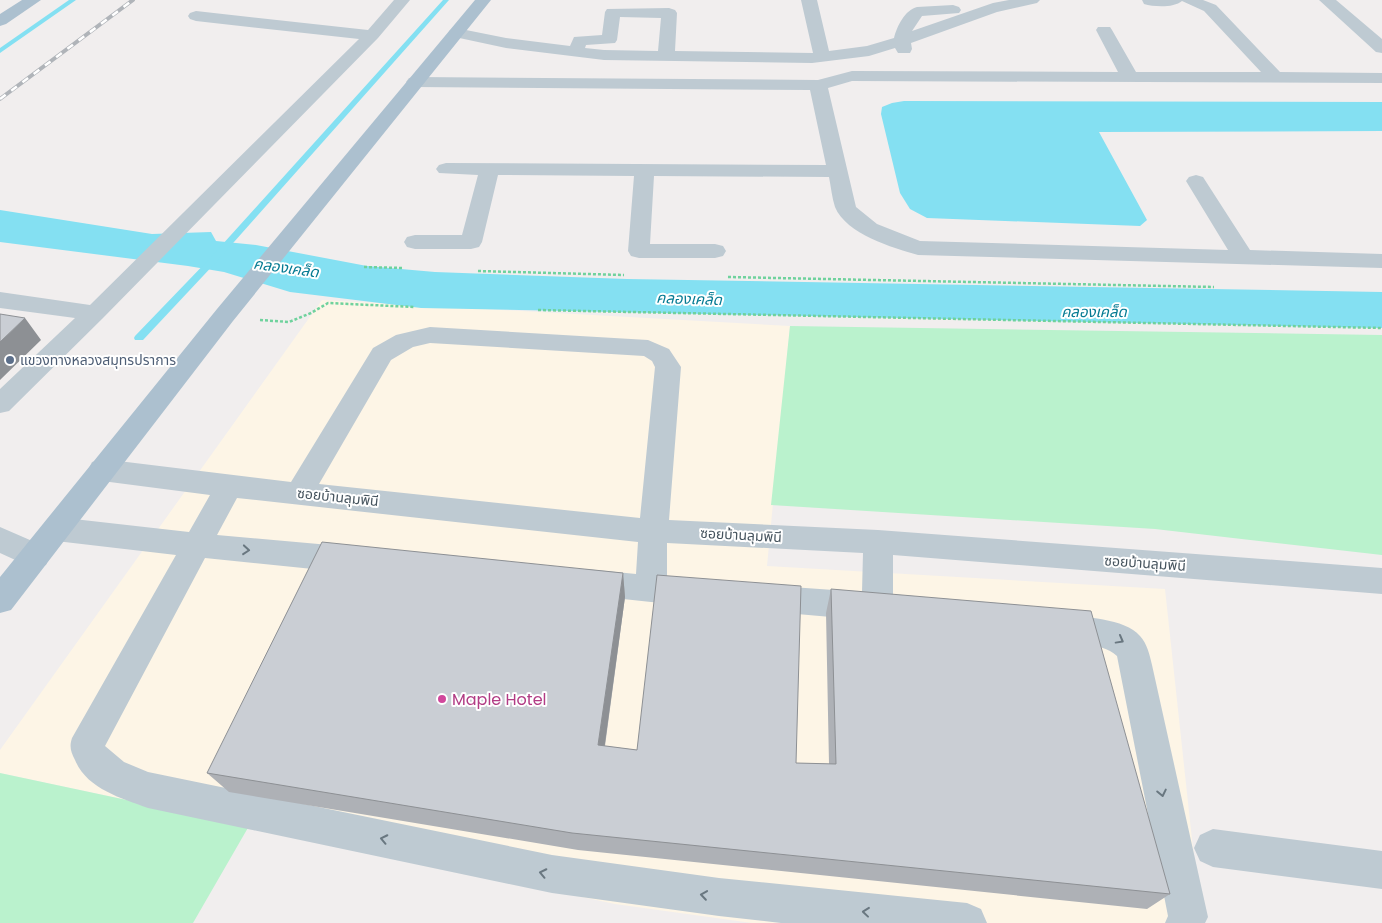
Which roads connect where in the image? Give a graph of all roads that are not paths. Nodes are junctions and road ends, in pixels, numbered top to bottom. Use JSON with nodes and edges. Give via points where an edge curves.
{"nodes":[{"id":1,"x":33,"y":0,"type":"edge"},
{"id":2,"x":402,"y":0,"type":"edge"},
{"id":3,"x":483,"y":0,"type":"edge"},
{"id":4,"x":809,"y":0,"type":"edge"},
{"id":5,"x":1032,"y":0,"type":"edge"},
{"id":6,"x":1175,"y":0,"type":"edge"},
{"id":7,"x":1189,"y":0,"type":"edge"},
{"id":8,"x":1327,"y":0,"type":"edge"},
{"id":9,"x":1149,"y":1,"type":"edge"},
{"id":10,"x":953,"y":10,"type":"dead end"},
{"id":11,"x":196,"y":16,"type":"dead end"},
{"id":12,"x":0,"y":21,"type":"edge"},
{"id":13,"x":1104,"y":30,"type":"dead end"},
{"id":14,"x":456,"y":33,"type":"junction"},
{"id":15,"x":372,"y":35,"type":"junction"},
{"id":16,"x":609,"y":40,"type":"junction"},
{"id":17,"x":901,"y":41,"type":"junction"},
{"id":18,"x":666,"y":48,"type":"junction"},
{"id":19,"x":1382,"y":48,"type":"edge"},
{"id":20,"x":574,"y":52,"type":"junction"},
{"id":21,"x":822,"y":56,"type":"junction"},
{"id":22,"x":913,"y":76,"type":"junction"},
{"id":23,"x":1130,"y":77,"type":"junction"},
{"id":24,"x":1276,"y":78,"type":"junction"},
{"id":25,"x":1382,"y":78,"type":"edge"},
{"id":26,"x":415,"y":82,"type":"junction"},
{"id":27,"x":818,"y":85,"type":"junction"},
{"id":28,"x":446,"y":169,"type":"dead end"},
{"id":29,"x":490,"y":169,"type":"junction"},
{"id":30,"x":644,"y":170,"type":"junction"},
{"id":31,"x":837,"y":171,"type":"junction"},
{"id":32,"x":1196,"y":181,"type":"dead end"},
{"id":33,"x":416,"y":242,"type":"dead end"},
{"id":34,"x":715,"y":252,"type":"dead end"},
{"id":35,"x":1244,"y":258,"type":"junction"},
{"id":36,"x":1382,"y":261,"type":"edge"},
{"id":37,"x":0,"y":300,"type":"edge"},
{"id":38,"x":95,"y":313,"type":"junction"},
{"id":39,"x":0,"y":404,"type":"edge"},
{"id":40,"x":102,"y":470,"type":"junction"},
{"id":41,"x":229,"y":486,"type":"junction"},
{"id":42,"x":300,"y":493,"type":"junction"},
{"id":43,"x":56,"y":529,"type":"junction"},
{"id":44,"x":653,"y":531,"type":"junction"},
{"id":45,"x":0,"y":539,"type":"edge"},
{"id":46,"x":878,"y":542,"type":"junction"},
{"id":47,"x":197,"y":545,"type":"junction"},
{"id":48,"x":35,"y":556,"type":"junction"},
{"id":49,"x":384,"y":563,"type":"edge"},
{"id":50,"x":562,"y":580,"type":"edge"},
{"id":51,"x":1382,"y":581,"type":"edge"},
{"id":52,"x":651,"y":588,"type":"junction"},
{"id":53,"x":0,"y":600,"type":"edge"},
{"id":54,"x":1032,"y":626,"type":"edge"},
{"id":55,"x":1213,"y":848,"type":"dead end"},
{"id":56,"x":1382,"y":870,"type":"edge"},
{"id":57,"x":966,"y":923,"type":"edge"},
{"id":58,"x":1185,"y":923,"type":"edge"}],
"edges":[{"from":1,"to":12,"type":"main road"},
{"from":2,"to":15,"type":"street"},
{"from":3,"to":14,"type":"main road"},
{"from":4,"to":21,"type":"street"},
{"from":5,"to":17,"type":"street","via":[[993,8]]},
{"from":6,"to":9,"type":"street"},
{"from":7,"to":24,"type":"street","via":[[1210,8]]},
{"from":8,"to":19,"type":"street"},
{"from":10,"to":17,"type":"street","via":[[916,12],[906,23]]},
{"from":11,"to":15,"type":"street"},
{"from":13,"to":23,"type":"street"},
{"from":14,"to":20,"type":"street","via":[[506,44]]},
{"from":14,"to":26,"type":"main road"},
{"from":15,"to":38,"type":"street"},
{"from":16,"to":18,"type":"street"},
{"from":16,"to":18,"type":"street","via":[[613,12],[669,13]]},
{"from":16,"to":20,"type":"street","via":[[580,40]]},
{"from":17,"to":21,"type":"street","via":[[868,51]]},
{"from":17,"to":22,"type":"street"},
{"from":18,"to":20,"type":"street","via":[[604,55]]},
{"from":18,"to":21,"type":"street"},
{"from":22,"to":23,"type":"street"},
{"from":22,"to":27,"type":"street","via":[[852,76]]},
{"from":23,"to":24,"type":"street"},
{"from":24,"to":25,"type":"street"},
{"from":26,"to":27,"type":"street"},
{"from":26,"to":40,"type":"main road"},
{"from":27,"to":31,"type":"street"},
{"from":28,"to":29,"type":"street"},
{"from":29,"to":30,"type":"street"},
{"from":29,"to":33,"type":"street","via":[[471,242]]},
{"from":30,"to":31,"type":"street"},
{"from":30,"to":34,"type":"street","via":[[638,250]]},
{"from":31,"to":35,"type":"street","via":[[846,208],[856,220],[890,240],[918,248]]},
{"from":32,"to":35,"type":"street"},
{"from":35,"to":36,"type":"street"},
{"from":37,"to":38,"type":"street"},
{"from":38,"to":39,"type":"street"},
{"from":40,"to":41,"type":"street","name":"ซอยบ้านลุมพินี"},
{"from":40,"to":43,"type":"main road"},
{"from":41,"to":42,"type":"street","name":"ซอยบ้านลุมพินี"},
{"from":41,"to":47,"type":"street"},
{"from":42,"to":44,"type":"street","name":"ซอยบ้านลุมพินี"},
{"from":42,"to":44,"type":"street","via":[[382,354],[395,344],[430,335],[632,346],[658,352],[666,359],[668,367]]},
{"from":43,"to":47,"type":"street"},
{"from":43,"to":48,"type":"main road"},
{"from":44,"to":46,"type":"street","name":"ซอยบ้านลุมพินี"},
{"from":44,"to":52,"type":"street"},
{"from":45,"to":48,"type":"street"},
{"from":46,"to":51,"type":"street","name":"ซอยบ้านลุมพินี"},
{"from":46,"to":52,"type":"street","via":[[891,609]]},
{"from":47,"to":49,"type":"street","one_way":true},
{"from":57,"to":47,"type":"street","one_way":true,"via":[[720,897],[552,874],[148,790],[118,779],[89,753],[89,738]]},
{"from":48,"to":53,"type":"main road"},
{"from":50,"to":52,"type":"street"},
{"from":54,"to":58,"type":"street","one_way":true,"via":[[1109,635],[1122,639],[1130,648],[1188,917]]},
{"from":55,"to":56,"type":"street"}]}
